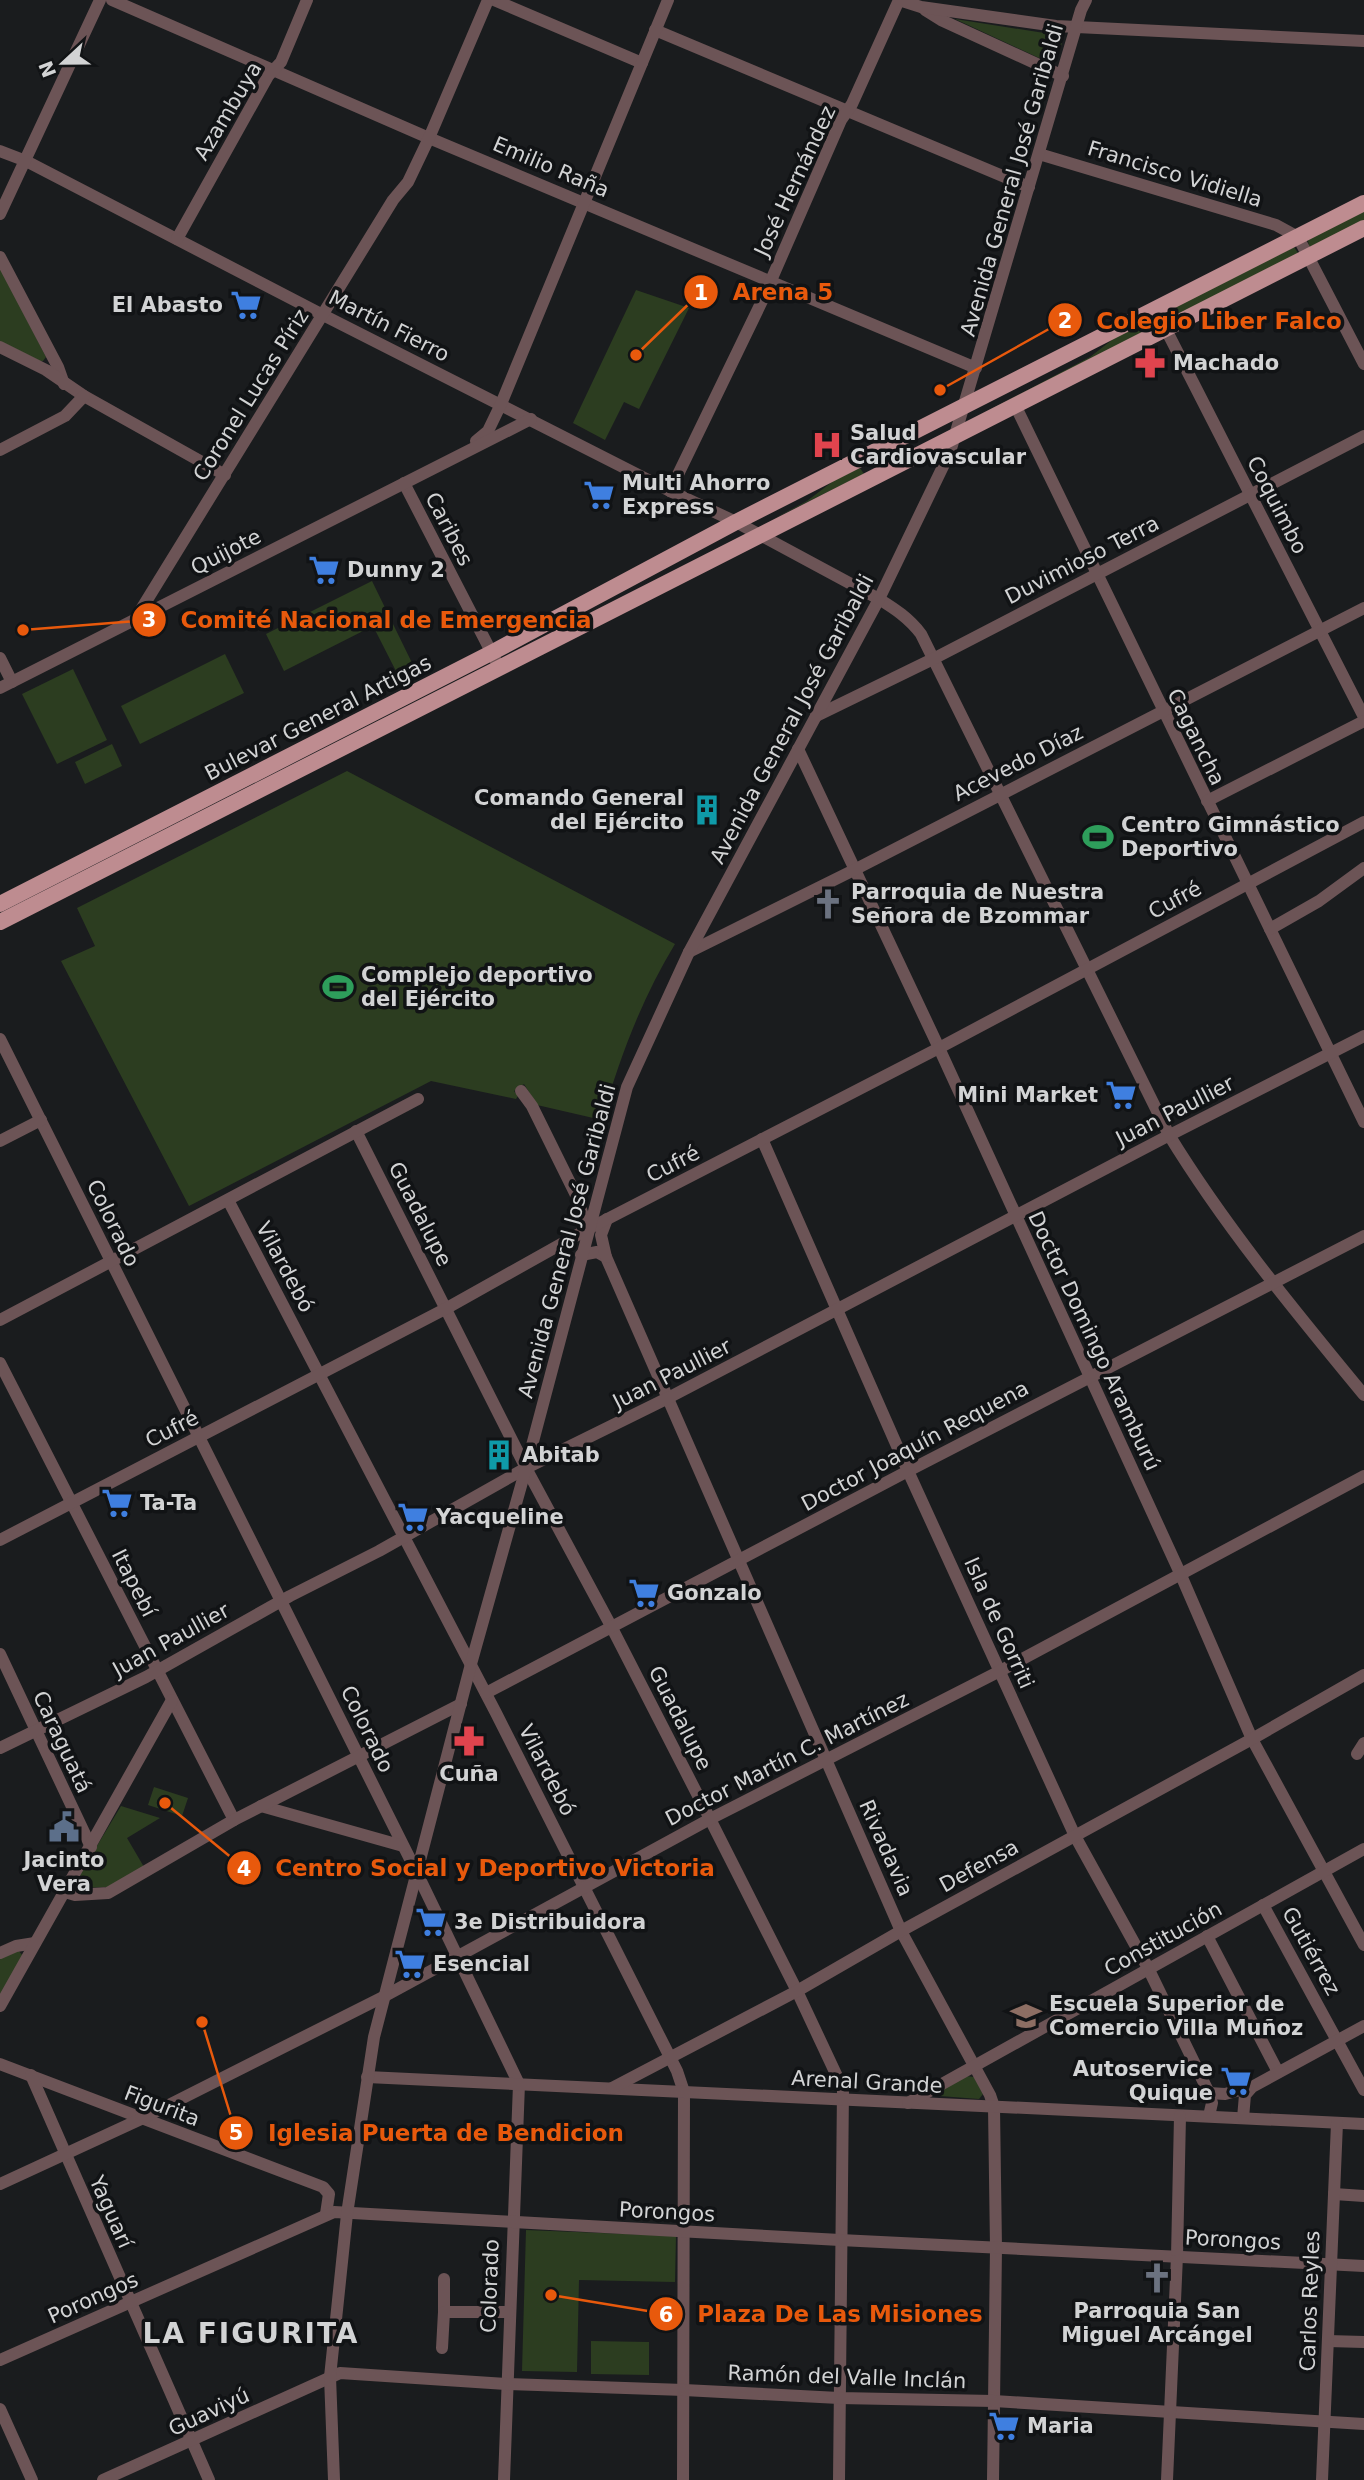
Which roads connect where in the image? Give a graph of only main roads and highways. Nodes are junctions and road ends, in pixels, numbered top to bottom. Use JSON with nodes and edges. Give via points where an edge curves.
{"nodes":[{"id":1,"x":1364,"y":203,"type":"edge"},
{"id":2,"x":1364,"y":228,"type":"edge"},
{"id":3,"x":1098,"y":340,"type":"junction"},
{"id":4,"x":965,"y":407,"type":"junction"},
{"id":5,"x":955,"y":437,"type":"junction"},
{"id":6,"x":894,"y":466,"type":"junction"},
{"id":7,"x":824,"y":477,"type":"junction"},
{"id":8,"x":760,"y":535,"type":"junction"},
{"id":9,"x":495,"y":660,"type":"junction"},
{"id":10,"x":0,"y":904,"type":"edge"},
{"id":11,"x":0,"y":922,"type":"edge"}],
"edges":[{"from":1,"to":3,"type":"main road","name":"Bulevar General Artigas"},
{"from":2,"to":5,"type":"main road","name":"Bulevar General Artigas"},
{"from":3,"to":4,"type":"main road","name":"Bulevar General Artigas"},
{"from":3,"to":5,"type":"main road","via":[[1082,357],[972,414]]},
{"from":4,"to":6,"type":"main road","via":[[949,428],[904,452]]},
{"from":4,"to":7,"type":"main road","name":"Bulevar General Artigas"},
{"from":5,"to":6,"type":"main road","name":"Bulevar General Artigas"},
{"from":6,"to":8,"type":"main road","name":"Bulevar General Artigas"},
{"from":7,"to":8,"type":"main road","via":[[807,497],[763,521]]},
{"from":7,"to":9,"type":"main road","name":"Bulevar General Artigas"},
{"from":8,"to":9,"type":"main road","name":"Bulevar General Artigas"},
{"from":9,"to":10,"type":"main road","name":"Bulevar General Artigas"},
{"from":9,"to":11,"type":"main road","name":"Bulevar General Artigas"}]}
